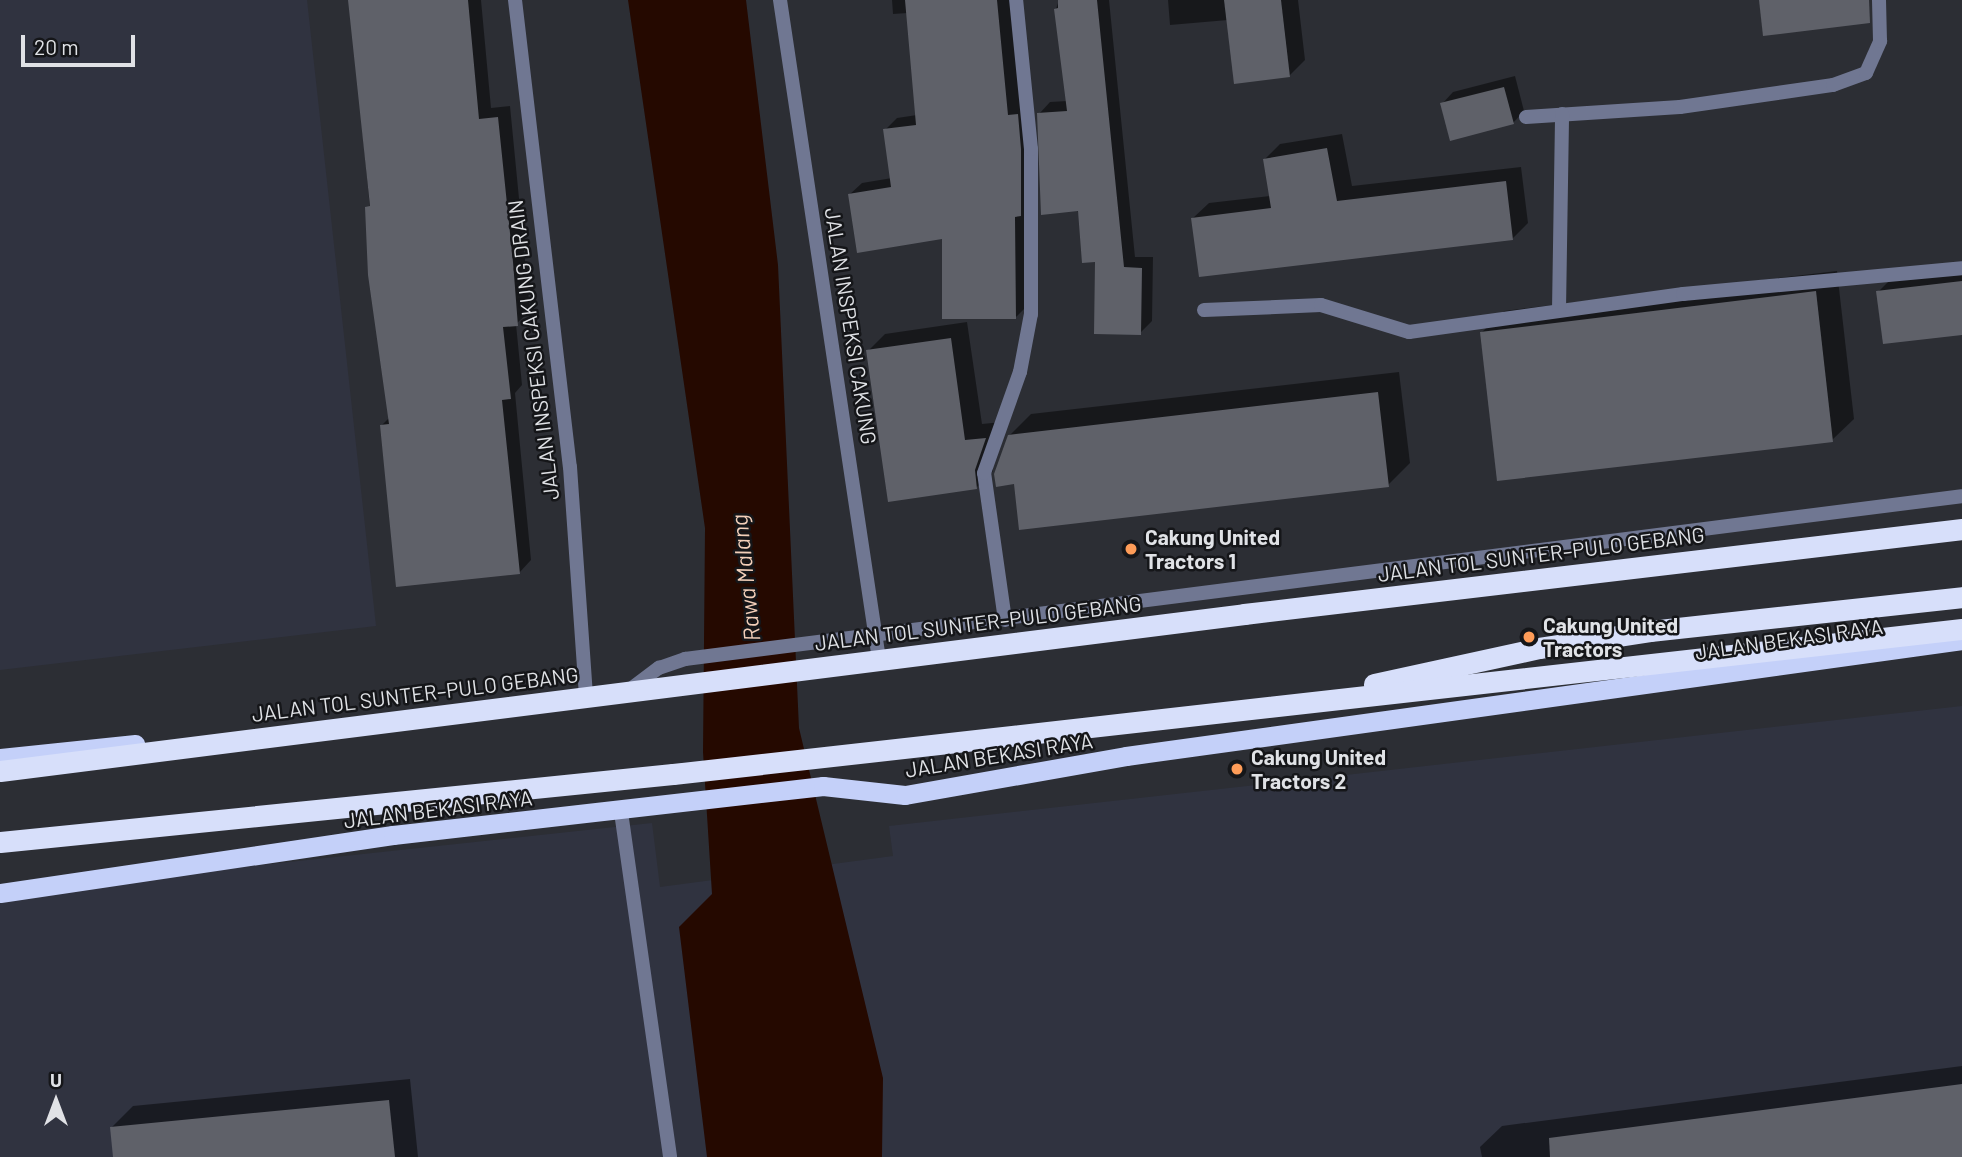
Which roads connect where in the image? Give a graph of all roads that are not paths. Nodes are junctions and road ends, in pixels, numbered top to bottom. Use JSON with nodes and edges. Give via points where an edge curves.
{"nodes":[{"id":1,"x":515,"y":0,"type":"edge"},
{"id":2,"x":780,"y":0,"type":"edge"},
{"id":3,"x":1016,"y":0,"type":"edge"},
{"id":4,"x":1879,"y":0,"type":"edge"},
{"id":5,"x":1562,"y":114,"type":"junction"},
{"id":6,"x":1526,"y":117,"type":"dead end"},
{"id":7,"x":1962,"y":268,"type":"edge"},
{"id":8,"x":1204,"y":310,"type":"dead end"},
{"id":9,"x":1559,"y":310,"type":"junction"},
{"id":10,"x":1962,"y":496,"type":"edge"},
{"id":11,"x":1962,"y":529,"type":"edge"},
{"id":12,"x":1962,"y":537,"type":"edge"},
{"id":13,"x":1962,"y":597,"type":"edge"},
{"id":14,"x":1005,"y":620,"type":"junction"},
{"id":15,"x":1962,"y":629,"type":"edge"},
{"id":16,"x":877,"y":635,"type":"junction"},
{"id":17,"x":1962,"y":640,"type":"edge"},
{"id":18,"x":879,"y":659,"type":"junction"},
{"id":19,"x":628,"y":691,"type":"junction"},
{"id":20,"x":586,"y":696,"type":"junction"},
{"id":21,"x":1273,"y":708,"type":"junction"},
{"id":22,"x":0,"y":758,"type":"edge"},
{"id":23,"x":0,"y":771,"type":"edge"},
{"id":24,"x":621,"y":812,"type":"junction"},
{"id":25,"x":0,"y":842,"type":"edge"},
{"id":26,"x":0,"y":893,"type":"edge"},
{"id":27,"x":670,"y":1157,"type":"edge"}],
"edges":[{"from":1,"to":20,"type":"street","name":"JALAN INSPEKSI CAKUNG DRAIN","via":[[570,467]]},
{"from":2,"to":16,"type":"street","name":"JALAN INSPEKSI CAKUNG"},
{"from":3,"to":14,"type":"street","via":[[1031,149],[1031,314],[1020,372],[984,473]]},
{"from":4,"to":5,"type":"street","via":[[1880,41],[1866,74],[1833,85],[1680,107]]},
{"from":5,"to":6,"type":"street"},
{"from":5,"to":9,"type":"street"},
{"from":7,"to":9,"type":"street"},
{"from":8,"to":9,"type":"street","via":[[1321,305],[1409,332]]},
{"from":10,"to":14,"type":"street"},
{"from":11,"to":23,"type":"highway","name":"JALAN TOL SUNTER–PULO GEBANG","bridge":true,"via":[[1258,612]]},
{"from":12,"to":18,"type":"highway"},
{"from":13,"to":21,"type":"highway","via":[[1564,645]]},
{"from":14,"to":16,"type":"street"},
{"from":15,"to":21,"type":"highway"},
{"from":16,"to":18,"type":"street","name":"JALAN INSPEKSI CAKUNG"},
{"from":16,"to":19,"type":"street","via":[[685,659],[659,668]]},
{"from":17,"to":24,"type":"highway","name":"JALAN BEKASI RAYA","via":[[1126,756],[905,795],[823,786]]},
{"from":18,"to":19,"type":"highway","bridge":true},
{"from":19,"to":20,"type":"highway"},
{"from":20,"to":22,"type":"highway"},
{"from":21,"to":25,"type":"highway"},
{"from":24,"to":26,"type":"highway","name":"JALAN BEKASI RAYA","via":[[393,835]]},
{"from":24,"to":27,"type":"street"}]}
